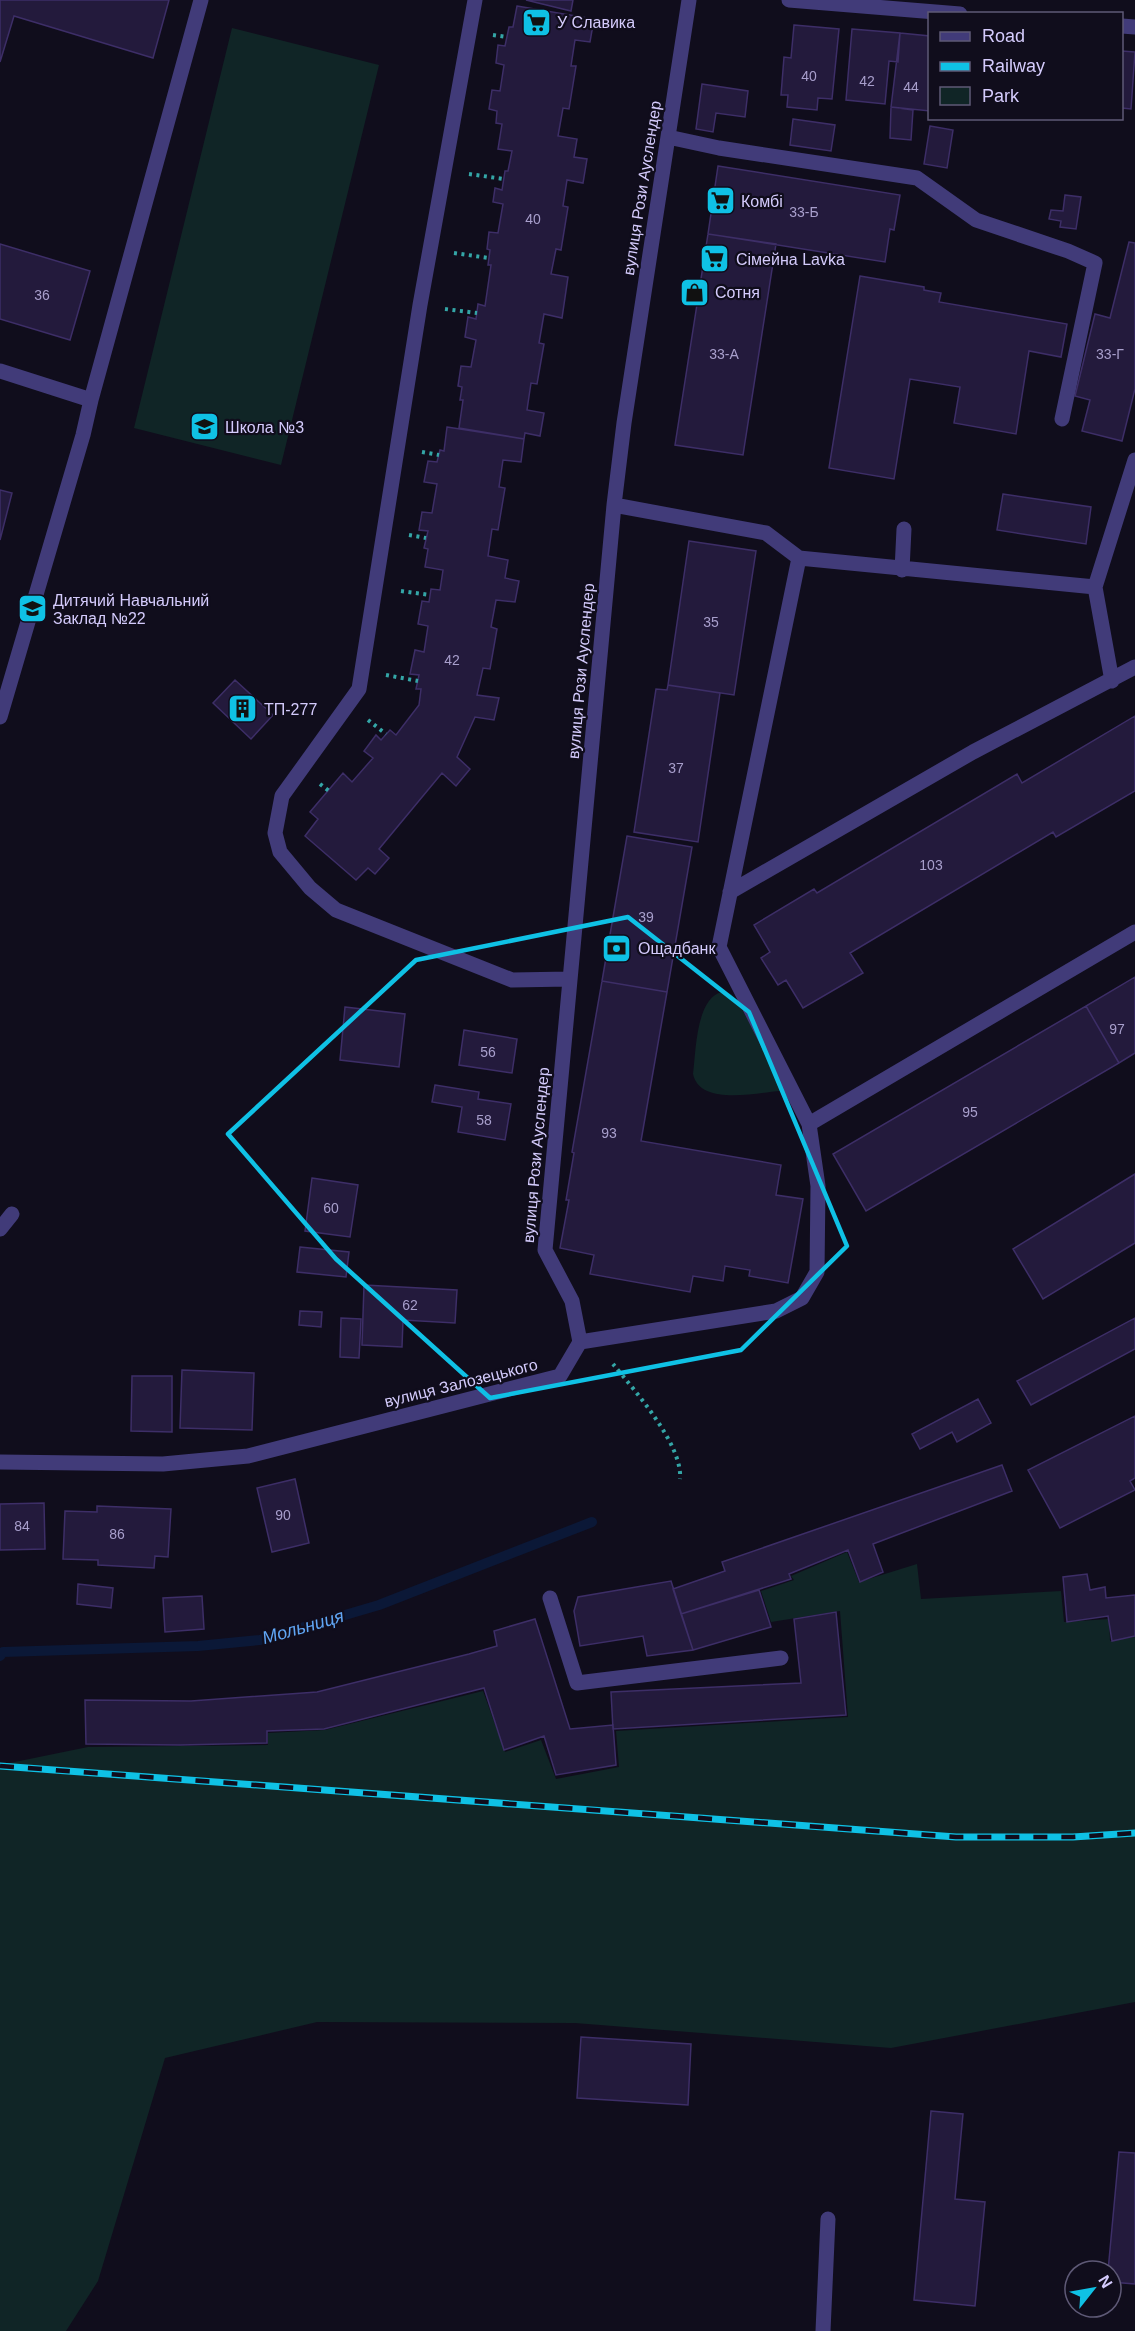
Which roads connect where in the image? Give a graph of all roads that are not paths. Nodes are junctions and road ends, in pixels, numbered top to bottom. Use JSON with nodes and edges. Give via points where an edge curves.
{"nodes":[{"id":1,"x":201,"y":0,"type":"edge"},
{"id":2,"x":475,"y":0,"type":"edge"},
{"id":3,"x":689,"y":0,"type":"edge"},
{"id":4,"x":789,"y":0,"type":"edge"},
{"id":5,"x":936,"y":12,"type":"edge"},
{"id":6,"x":668,"y":138,"type":"junction"},
{"id":7,"x":0,"y":371,"type":"edge"},
{"id":8,"x":91,"y":400,"type":"junction"},
{"id":9,"x":1062,"y":419,"type":"dead end"},
{"id":10,"x":1135,"y":460,"type":"edge"},
{"id":11,"x":614,"y":506,"type":"junction"},
{"id":12,"x":904,"y":529,"type":"dead end"},
{"id":13,"x":799,"y":558,"type":"junction"},
{"id":14,"x":902,"y":570,"type":"junction"},
{"id":15,"x":1095,"y":587,"type":"junction"},
{"id":16,"x":1135,"y":668,"type":"edge"},
{"id":17,"x":1112,"y":681,"type":"junction"},
{"id":18,"x":0,"y":717,"type":"edge"},
{"id":19,"x":730,"y":892,"type":"junction"},
{"id":20,"x":1135,"y":932,"type":"edge"},
{"id":21,"x":570,"y":979,"type":"junction"},
{"id":22,"x":809,"y":1124,"type":"junction"},
{"id":23,"x":12,"y":1214,"type":"dead end"},
{"id":24,"x":0,"y":1228,"type":"edge"},
{"id":25,"x":587,"y":1341,"type":"junction"},
{"id":26,"x":0,"y":1462,"type":"edge"},
{"id":27,"x":550,"y":1598,"type":"dead end"},
{"id":28,"x":781,"y":1658,"type":"dead end"},
{"id":29,"x":828,"y":2218,"type":"dead end"},
{"id":30,"x":823,"y":2331,"type":"edge"}],
"edges":[{"from":1,"to":8,"type":"street"},
{"from":2,"to":21,"type":"street","via":[[430,249],[359,689],[282,796],[275,833],[280,852],[310,888],[336,910],[512,980]]},
{"from":3,"to":6,"type":"street","name":"вулиця Рози Ауслендер"},
{"from":4,"to":5,"type":"street"},
{"from":6,"to":9,"type":"street","via":[[917,178],[976,220],[1095,263]]},
{"from":6,"to":11,"type":"street","name":"вулиця Рози Ауслендер"},
{"from":7,"to":8,"type":"street"},
{"from":8,"to":18,"type":"street"},
{"from":10,"to":15,"type":"street"},
{"from":11,"to":13,"type":"street","via":[[766,533]]},
{"from":11,"to":21,"type":"street","name":"вулиця Рози Ауслендер"},
{"from":12,"to":14,"type":"street"},
{"from":13,"to":14,"type":"street"},
{"from":13,"to":19,"type":"street"},
{"from":14,"to":15,"type":"street"},
{"from":15,"to":17,"type":"street"},
{"from":16,"to":17,"type":"street"},
{"from":17,"to":19,"type":"street","via":[[973,752]]},
{"from":19,"to":22,"type":"street","via":[[719,947]]},
{"from":20,"to":22,"type":"street"},
{"from":21,"to":25,"type":"street","name":"вулиця Рози Ауслендер","via":[[545,1250],[572,1301]]},
{"from":22,"to":25,"type":"street","via":[[818,1186],[818,1272],[802,1298],[776,1311]]},
{"from":23,"to":24,"type":"street"},
{"from":25,"to":26,"type":"street","name":"вулиця Залозецького","via":[[560,1376],[248,1456],[163,1464]]},
{"from":27,"to":28,"type":"street","via":[[577,1683]]},
{"from":29,"to":30,"type":"street"}]}
